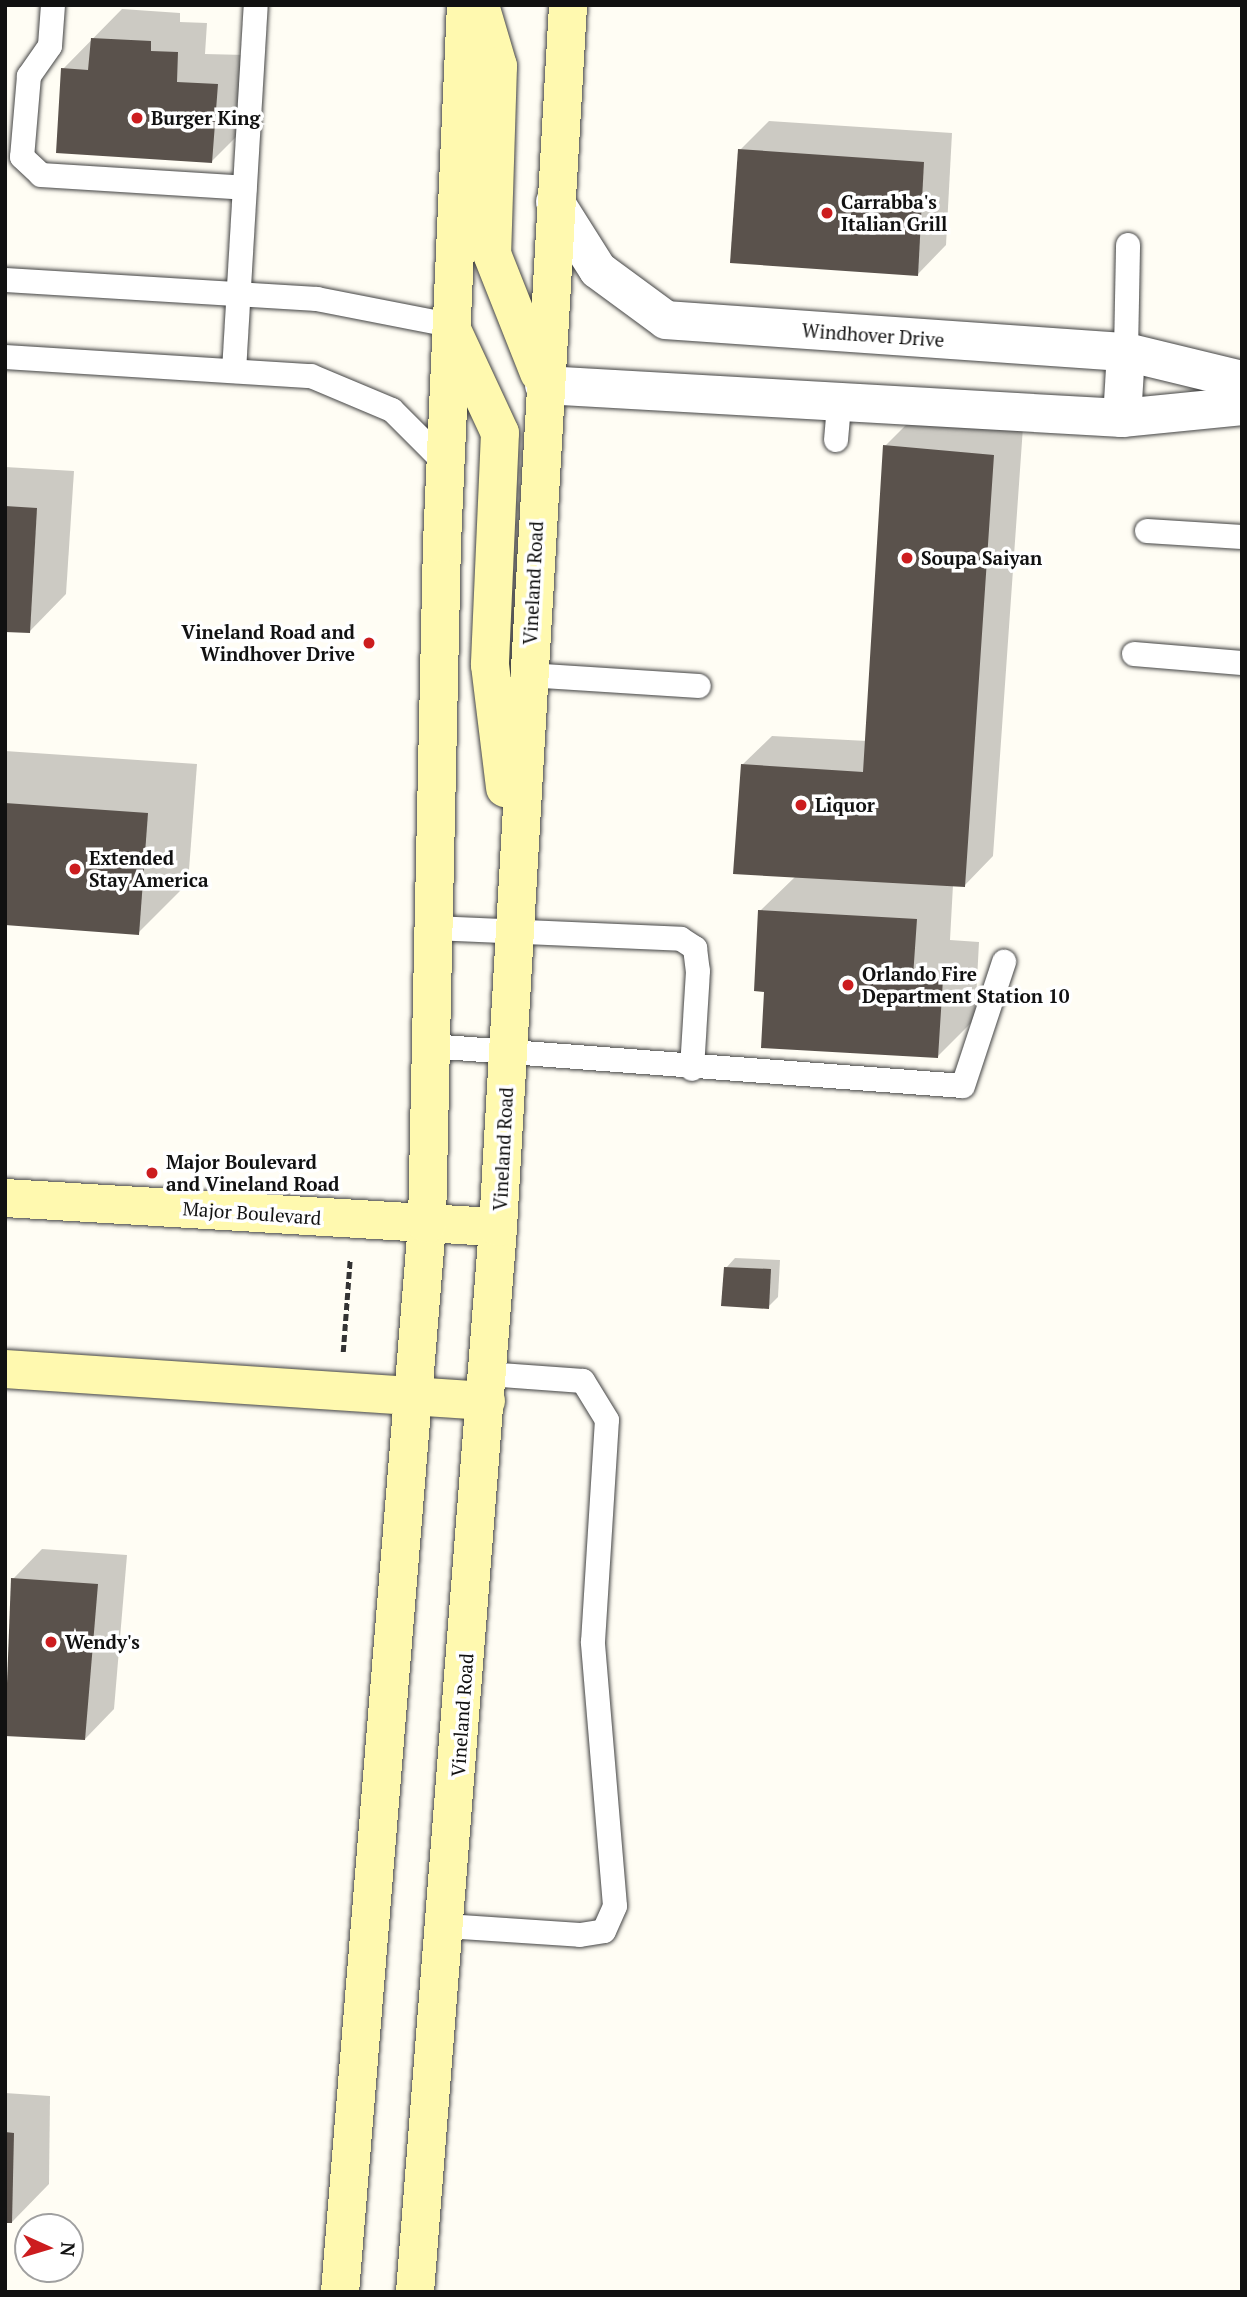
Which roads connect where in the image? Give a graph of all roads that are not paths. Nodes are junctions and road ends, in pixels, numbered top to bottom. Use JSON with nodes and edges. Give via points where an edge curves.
{"nodes":[{"id":1,"x":53,"y":5,"type":"edge"},
{"id":2,"x":256,"y":5,"type":"edge"},
{"id":3,"x":466,"y":5,"type":"edge"},
{"id":4,"x":480,"y":5,"type":"edge"},
{"id":5,"x":568,"y":5,"type":"edge"},
{"id":6,"x":245,"y":188,"type":"junction"},
{"id":7,"x":555,"y":202,"type":"junction"},
{"id":8,"x":1128,"y":245,"type":"dead end"},
{"id":9,"x":5,"y":280,"type":"edge"},
{"id":10,"x":240,"y":295,"type":"junction"},
{"id":11,"x":449,"y":325,"type":"junction"},
{"id":12,"x":1126,"y":352,"type":"junction"},
{"id":13,"x":5,"y":357,"type":"edge"},
{"id":14,"x":234,"y":371,"type":"junction"},
{"id":15,"x":1242,"y":380,"type":"edge"},
{"id":16,"x":544,"y":385,"type":"junction"},
{"id":17,"x":839,"y":402,"type":"junction"},
{"id":18,"x":1242,"y":406,"type":"edge"},
{"id":19,"x":1122,"y":418,"type":"junction"},
{"id":20,"x":836,"y":440,"type":"dead end"},
{"id":21,"x":446,"y":464,"type":"junction"},
{"id":22,"x":1147,"y":531,"type":"dead end"},
{"id":23,"x":1242,"y":537,"type":"edge"},
{"id":24,"x":1134,"y":654,"type":"dead end"},
{"id":25,"x":1242,"y":663,"type":"edge"},
{"id":26,"x":528,"y":676,"type":"junction"},
{"id":27,"x":699,"y":686,"type":"dead end"},
{"id":28,"x":518,"y":914,"type":"junction"},
{"id":29,"x":433,"y":928,"type":"junction"},
{"id":30,"x":1004,"y":962,"type":"dead end"},
{"id":31,"x":430,"y":1046,"type":"junction"},
{"id":32,"x":509,"y":1053,"type":"junction"},
{"id":33,"x":692,"y":1069,"type":"junction"},
{"id":34,"x":5,"y":1198,"type":"edge"},
{"id":35,"x":427,"y":1224,"type":"junction"},
{"id":36,"x":498,"y":1227,"type":"junction"},
{"id":37,"x":5,"y":1369,"type":"edge"},
{"id":38,"x":487,"y":1388,"type":"junction"},
{"id":39,"x":415,"y":1397,"type":"junction"},
{"id":40,"x":446,"y":1926,"type":"junction"},
{"id":41,"x":340,"y":2292,"type":"edge"},
{"id":42,"x":415,"y":2292,"type":"edge"}],
"edges":[{"from":1,"to":6,"type":"lane","via":[[50,46],[29,76],[22,157],[41,175]]},
{"from":2,"to":6,"type":"lane"},
{"from":3,"to":11,"type":"street"},
{"from":4,"to":16,"type":"street","via":[[498,66],[492,254]]},
{"from":5,"to":7,"type":"street","name":"Vineland Road"},
{"from":6,"to":10,"type":"lane"},
{"from":7,"to":12,"type":"street","name":"Windhover Drive","via":[[598,270],[666,320]]},
{"from":7,"to":16,"type":"street","name":"Vineland Road"},
{"from":8,"to":12,"type":"lane"},
{"from":9,"to":10,"type":"lane"},
{"from":10,"to":11,"type":"lane","via":[[317,299]]},
{"from":10,"to":14,"type":"lane"},
{"from":11,"to":21,"type":"street"},
{"from":11,"to":28,"type":"street","via":[[500,433],[489,665]]},
{"from":12,"to":15,"type":"street","name":"Windhover Drive"},
{"from":12,"to":19,"type":"street"},
{"from":13,"to":14,"type":"lane"},
{"from":14,"to":21,"type":"lane","via":[[311,376],[392,410]]},
{"from":16,"to":17,"type":"street"},
{"from":16,"to":26,"type":"street","name":"Vineland Road"},
{"from":17,"to":19,"type":"street"},
{"from":17,"to":20,"type":"lane"},
{"from":18,"to":19,"type":"street"},
{"from":21,"to":29,"type":"street"},
{"from":22,"to":23,"type":"lane"},
{"from":24,"to":25,"type":"lane"},
{"from":26,"to":27,"type":"lane"},
{"from":26,"to":28,"type":"street","name":"Vineland Road"},
{"from":28,"to":29,"type":"lane"},
{"from":28,"to":32,"type":"street","name":"Vineland Road"},
{"from":28,"to":33,"type":"lane","via":[[681,939],[695,948]]},
{"from":29,"to":31,"type":"street"},
{"from":30,"to":33,"type":"lane","via":[[963,1086]]},
{"from":31,"to":32,"type":"lane"},
{"from":31,"to":35,"type":"street"},
{"from":32,"to":33,"type":"lane"},
{"from":32,"to":36,"type":"street","name":"Vineland Road"},
{"from":34,"to":35,"type":"street","name":"Major Boulevard"},
{"from":35,"to":36,"type":"street","name":"Major Boulevard"},
{"from":35,"to":39,"type":"street"},
{"from":36,"to":38,"type":"street","name":"Vineland Road"},
{"from":37,"to":39,"type":"street"},
{"from":38,"to":39,"type":"street"},
{"from":38,"to":40,"type":"street","name":"Vineland Road"},
{"from":38,"to":40,"type":"lane","via":[[583,1381],[607,1420],[593,1642],[615,1906],[604,1931],[580,1935]]},
{"from":39,"to":41,"type":"street"},
{"from":40,"to":42,"type":"street","name":"Vineland Road"}]}
